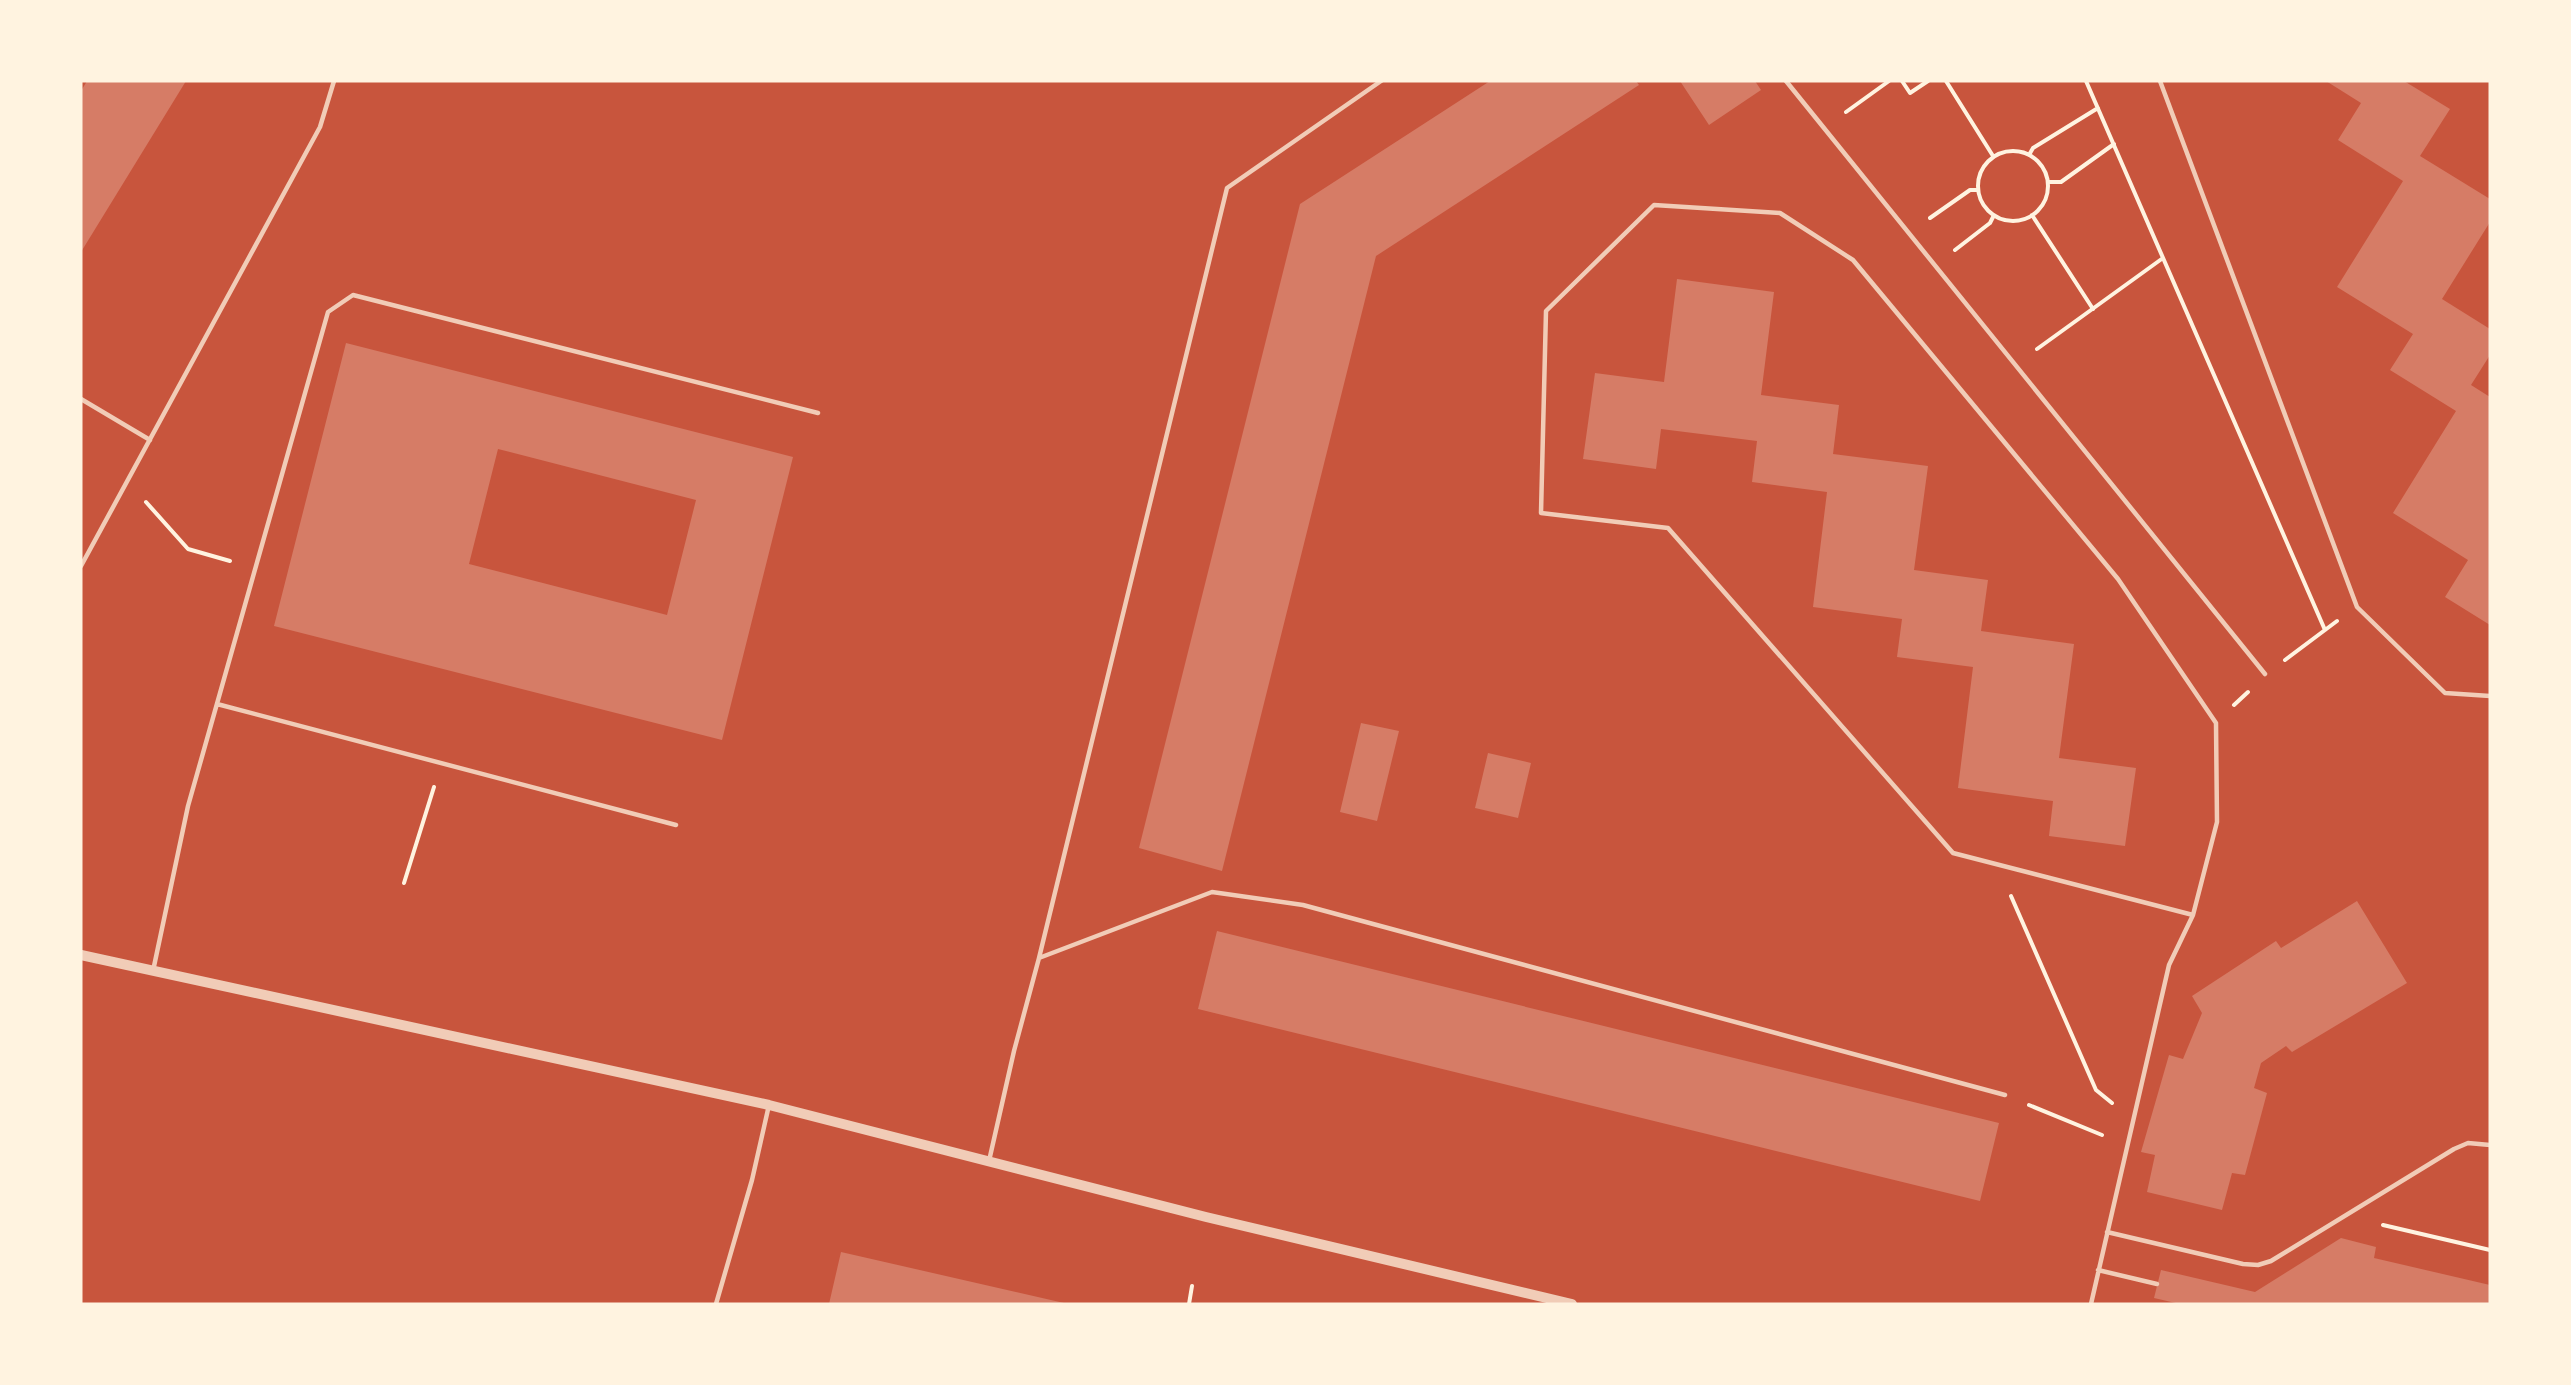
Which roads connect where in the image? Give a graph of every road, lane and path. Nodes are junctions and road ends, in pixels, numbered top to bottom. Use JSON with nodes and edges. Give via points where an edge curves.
{"nodes":[{"id":1,"x":334,"y":81,"type":"edge"},
{"id":2,"x":1381,"y":81,"type":"edge"},
{"id":3,"x":1786,"y":81,"type":"edge"},
{"id":4,"x":1889,"y":81,"type":"edge"},
{"id":5,"x":1902,"y":81,"type":"edge"},
{"id":6,"x":1928,"y":81,"type":"edge"},
{"id":7,"x":1946,"y":81,"type":"edge"},
{"id":8,"x":2086,"y":81,"type":"edge"},
{"id":9,"x":2160,"y":81,"type":"edge"},
{"id":10,"x":2098,"y":108,"type":"junction"},
{"id":11,"x":1823,"y":129,"type":"junction"},
{"id":12,"x":2114,"y":144,"type":"junction"},
{"id":13,"x":2029,"y":155,"type":"junction"},
{"id":14,"x":1993,"y":156,"type":"junction"},
{"id":15,"x":2048,"y":182,"type":"junction"},
{"id":16,"x":1977,"y":190,"type":"junction"},
{"id":17,"x":1994,"y":215,"type":"junction"},
{"id":18,"x":2032,"y":215,"type":"junction"},
{"id":19,"x":1908,"y":233,"type":"junction"},
{"id":20,"x":2163,"y":258,"type":"junction"},
{"id":21,"x":1935,"y":266,"type":"junction"},
{"id":22,"x":2093,"y":309,"type":"junction"},
{"id":23,"x":2015,"y":365,"type":"junction"},
{"id":24,"x":81,"y":399,"type":"edge"},
{"id":25,"x":818,"y":413,"type":"dead end"},
{"id":26,"x":150,"y":440,"type":"junction"},
{"id":27,"x":127,"y":482,"type":"junction"},
{"id":28,"x":81,"y":566,"type":"edge"},
{"id":29,"x":255,"y":569,"type":"junction"},
{"id":30,"x":2357,"y":606,"type":"junction"},
{"id":31,"x":2325,"y":630,"type":"junction"},
{"id":32,"x":2265,"y":674,"type":"junction"},
{"id":33,"x":2490,"y":696,"type":"edge"},
{"id":34,"x":217,"y":704,"type":"junction"},
{"id":35,"x":2217,"y":723,"type":"junction"},
{"id":36,"x":441,"y":763,"type":"junction"},
{"id":37,"x":676,"y":825,"type":"dead end"},
{"id":38,"x":1997,"y":865,"type":"junction"},
{"id":39,"x":404,"y":884,"type":"dead end"},
{"id":40,"x":2193,"y":915,"type":"junction"},
{"id":41,"x":81,"y":955,"type":"edge"},
{"id":42,"x":1039,"y":958,"type":"junction"},
{"id":43,"x":153,"y":970,"type":"junction"},
{"id":44,"x":2005,"y":1095,"type":"joint"},
{"id":45,"x":769,"y":1105,"type":"junction"},
{"id":46,"x":2134,"y":1120,"type":"junction"},
{"id":47,"x":2490,"y":1145,"type":"edge"},
{"id":48,"x":2128,"y":1146,"type":"junction"},
{"id":49,"x":990,"y":1161,"type":"junction"},
{"id":50,"x":2345,"y":1216,"type":"junction"},
{"id":51,"x":2108,"y":1232,"type":"junction"},
{"id":52,"x":2490,"y":1250,"type":"edge"},
{"id":53,"x":2098,"y":1270,"type":"junction"},
{"id":54,"x":2157,"y":1284,"type":"dead end"},
{"id":55,"x":1192,"y":1286,"type":"dead end"},
{"id":56,"x":716,"y":1304,"type":"edge"},
{"id":57,"x":1189,"y":1304,"type":"edge"},
{"id":58,"x":1572,"y":1304,"type":"edge"},
{"id":59,"x":2091,"y":1304,"type":"edge"}],
"edges":[{"from":1,"to":26,"type":"lane","via":[[320,127]]},
{"from":2,"to":42,"type":"lane","via":[[1227,188]]},
{"from":3,"to":11,"type":"lane"},
{"from":4,"to":11,"type":"path"},
{"from":5,"to":6,"type":"path","via":[[1910,93]]},
{"from":7,"to":14,"type":"path"},
{"from":8,"to":10,"type":"path"},
{"from":9,"to":30,"type":"lane"},
{"from":10,"to":12,"type":"path"},
{"from":10,"to":13,"type":"path","via":[[2033,148]]},
{"from":11,"to":19,"type":"lane"},
{"from":12,"to":15,"type":"path","via":[[2061,182]]},
{"from":12,"to":20,"type":"path"},
{"from":13,"to":14,"type":"path","via":[[2005,151]]},
{"from":13,"to":15,"type":"path","via":[[2044,171]]},
{"from":14,"to":16,"type":"path","via":[[1981,171]]},
{"from":15,"to":18,"type":"path","via":[[2044,200]]},
{"from":16,"to":17,"type":"path"},
{"from":16,"to":19,"type":"path","via":[[1971,190]]},
{"from":17,"to":18,"type":"path","via":[[2007,220]]},
{"from":17,"to":21,"type":"path","via":[[1990,223]]},
{"from":18,"to":22,"type":"path"},
{"from":19,"to":21,"type":"lane"},
{"from":20,"to":22,"type":"path"},
{"from":20,"to":31,"type":"path"},
{"from":21,"to":23,"type":"lane"},
{"from":22,"to":23,"type":"path"},
{"from":23,"to":32,"type":"lane"},
{"from":24,"to":26,"type":"lane"},
{"from":25,"to":29,"type":"lane","via":[[353,295],[328,312]]},
{"from":26,"to":27,"type":"lane"},
{"from":27,"to":28,"type":"lane"},
{"from":27,"to":29,"type":"path","via":[[189,549]]},
{"from":29,"to":34,"type":"lane"},
{"from":30,"to":31,"type":"path"},
{"from":30,"to":33,"type":"lane","via":[[2445,693]]},
{"from":31,"to":32,"type":"path"},
{"from":32,"to":35,"type":"path"},
{"from":34,"to":36,"type":"lane"},
{"from":34,"to":43,"type":"lane","via":[[182,826]]},
{"from":35,"to":38,"type":"lane","via":[[2118,579],[1853,260],[1780,213],[1654,205],[1546,311],[1541,513],[1668,528],[1953,854]]},
{"from":35,"to":40,"type":"lane","via":[[2217,822]]},
{"from":36,"to":37,"type":"lane"},
{"from":36,"to":39,"type":"path"},
{"from":38,"to":40,"type":"lane"},
{"from":38,"to":46,"type":"path","via":[[2096,1090]]},
{"from":40,"to":46,"type":"lane","via":[[2169,965]]},
{"from":41,"to":43,"type":"street"},
{"from":42,"to":44,"type":"lane","via":[[1212,892],[1303,905]]},
{"from":42,"to":49,"type":"lane"},
{"from":43,"to":45,"type":"street"},
{"from":44,"to":48,"type":"path"},
{"from":45,"to":49,"type":"street"},
{"from":45,"to":56,"type":"lane"},
{"from":46,"to":48,"type":"lane"},
{"from":47,"to":50,"type":"lane","via":[[2468,1143],[2454,1149]]},
{"from":48,"to":51,"type":"lane"},
{"from":49,"to":58,"type":"street"},
{"from":50,"to":51,"type":"lane","via":[[2258,1265]]},
{"from":50,"to":52,"type":"path"},
{"from":51,"to":53,"type":"lane"},
{"from":53,"to":54,"type":"lane"},
{"from":53,"to":59,"type":"lane"},
{"from":55,"to":57,"type":"path"}]}
